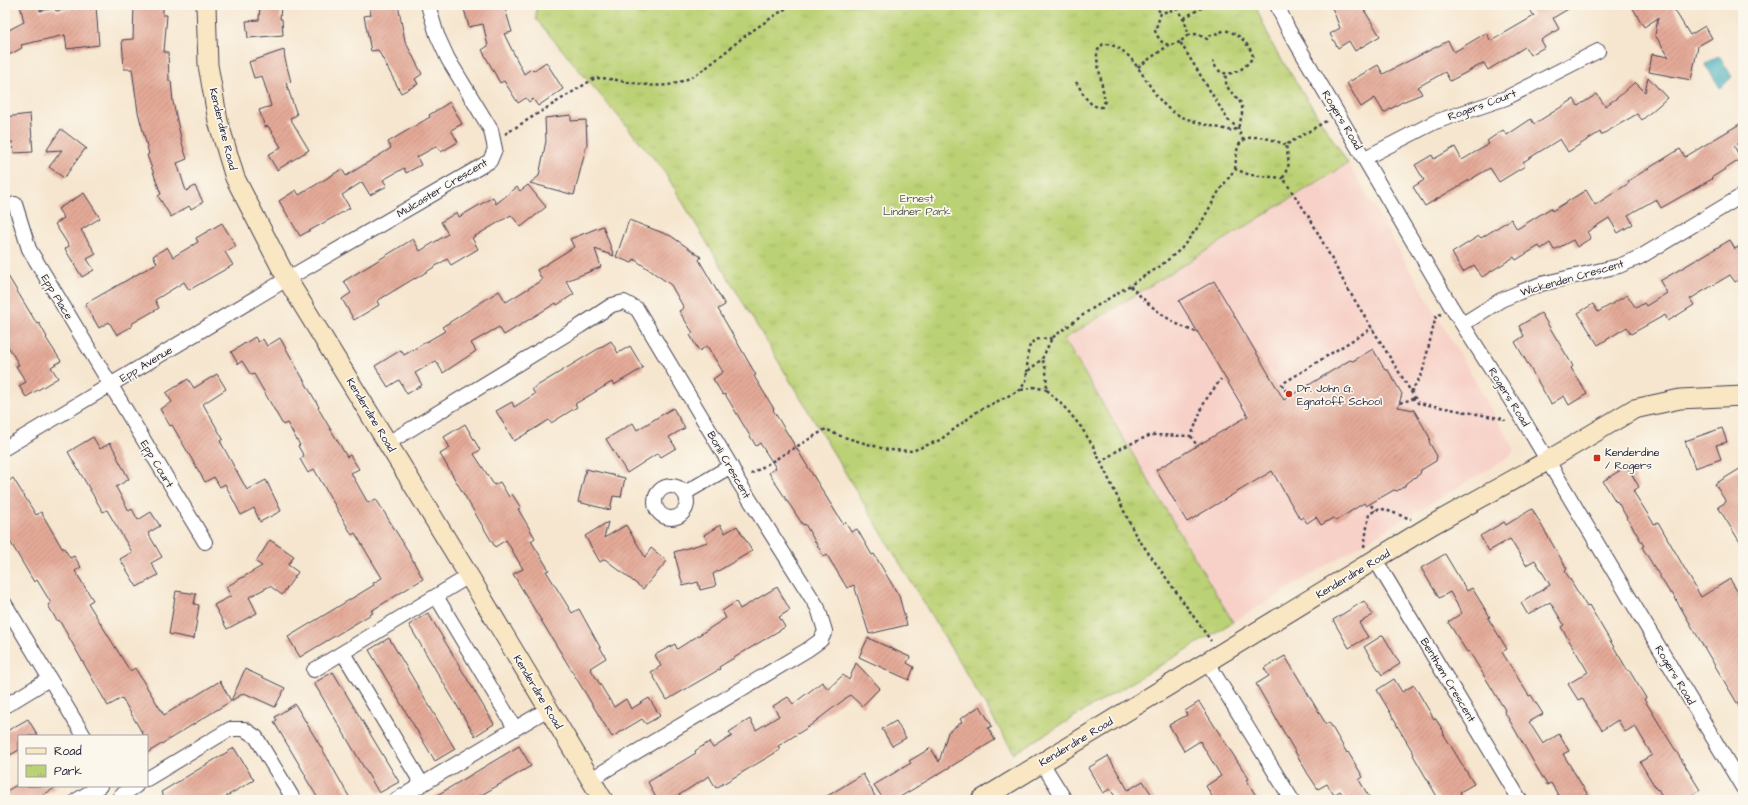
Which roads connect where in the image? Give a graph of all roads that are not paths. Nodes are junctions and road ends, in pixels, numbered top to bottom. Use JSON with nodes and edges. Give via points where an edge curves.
{"nodes":[{"id":1,"x":206,"y":5,"type":"edge"},
{"id":2,"x":428,"y":5,"type":"edge"},
{"id":3,"x":1277,"y":5,"type":"edge"},
{"id":4,"x":1598,"y":51,"type":"dead end"},
{"id":5,"x":1365,"y":158,"type":"junction"},
{"id":6,"x":1743,"y":195,"type":"edge"},
{"id":7,"x":15,"y":204,"type":"dead end"},
{"id":8,"x":287,"y":279,"type":"junction"},
{"id":9,"x":1463,"y":324,"type":"junction"},
{"id":10,"x":110,"y":385,"type":"junction"},
{"id":11,"x":1743,"y":396,"type":"edge"},
{"id":12,"x":388,"y":443,"type":"junction"},
{"id":13,"x":5,"y":448,"type":"edge"},
{"id":14,"x":1547,"y":461,"type":"junction"},
{"id":15,"x":731,"y":466,"type":"junction"},
{"id":16,"x":685,"y":493,"type":"dead end"},
{"id":17,"x":205,"y":542,"type":"dead end"},
{"id":18,"x":1370,"y":554,"type":"junction"},
{"id":19,"x":469,"y":576,"type":"junction"},
{"id":20,"x":436,"y":596,"type":"junction"},
{"id":21,"x":5,"y":604,"type":"edge"},
{"id":22,"x":343,"y":653,"type":"junction"},
{"id":23,"x":1214,"y":658,"type":"junction"},
{"id":24,"x":314,"y":670,"type":"dead end"},
{"id":25,"x":49,"y":679,"type":"junction"},
{"id":26,"x":5,"y":706,"type":"edge"},
{"id":27,"x":548,"y":709,"type":"junction"},
{"id":28,"x":515,"y":728,"type":"junction"},
{"id":29,"x":83,"y":735,"type":"edge"},
{"id":30,"x":1042,"y":763,"type":"junction"},
{"id":31,"x":148,"y":778,"type":"edge"},
{"id":32,"x":591,"y":779,"type":"junction"},
{"id":33,"x":422,"y":784,"type":"junction"},
{"id":34,"x":98,"y":787,"type":"edge"},
{"id":35,"x":134,"y":787,"type":"edge"},
{"id":36,"x":1743,"y":788,"type":"edge"},
{"id":37,"x":119,"y":794,"type":"edge"},
{"id":38,"x":77,"y":800,"type":"edge"},
{"id":39,"x":294,"y":800,"type":"edge"},
{"id":40,"x":396,"y":800,"type":"edge"},
{"id":41,"x":603,"y":800,"type":"edge"},
{"id":42,"x":981,"y":800,"type":"edge"},
{"id":43,"x":1065,"y":800,"type":"edge"},
{"id":44,"x":1292,"y":800,"type":"edge"},
{"id":45,"x":1520,"y":800,"type":"edge"}],
"edges":[{"from":1,"to":8,"type":"street","name":"Kenderdine Road","via":[[208,65],[218,120],[235,178]]},
{"from":2,"to":8,"type":"street","name":"Mulcaster Crescent","via":[[448,59],[491,130],[495,149],[490,160]]},
{"from":3,"to":5,"type":"street","name":"Rogers Road","via":[[1288,29]]},
{"from":4,"to":5,"type":"street","name":"Rogers Court","via":[[1506,98],[1435,122]]},
{"from":5,"to":9,"type":"street","name":"Rogers Road"},
{"from":6,"to":9,"type":"street","name":"Wickenden Crescent","via":[[1640,257],[1619,266],[1541,284],[1501,300]]},
{"from":7,"to":10,"type":"street","name":"Epp Place","via":[[29,249]]},
{"from":8,"to":10,"type":"street","name":"Epp Avenue"},
{"from":8,"to":12,"type":"street","name":"Kenderdine Road"},
{"from":9,"to":14,"type":"street","name":"Rogers Road"},
{"from":10,"to":13,"type":"street","name":"Epp Avenue"},
{"from":10,"to":17,"type":"street","name":"Epp Court"},
{"from":11,"to":14,"type":"street","name":"Kenderdine Road","via":[[1680,399],[1634,409]]},
{"from":12,"to":15,"type":"street","name":"Bonli Crescent","via":[[612,304],[624,302],[636,309]]},
{"from":12,"to":19,"type":"street","name":"Kenderdine Road"},
{"from":14,"to":18,"type":"street","name":"Kenderdine Road","via":[[1430,526]]},
{"from":14,"to":36,"type":"street","name":"Rogers Road"},
{"from":15,"to":16,"type":"street"},
{"from":15,"to":32,"type":"street","name":"Bonli Crescent","via":[[818,608],[825,631],[821,640]]},
{"from":18,"to":23,"type":"street","name":"Kenderdine Road"},
{"from":18,"to":45,"type":"street","name":"Bentham Crescent"},
{"from":19,"to":20,"type":"street"},
{"from":19,"to":27,"type":"street","name":"Kenderdine Road"},
{"from":20,"to":22,"type":"street"},
{"from":20,"to":28,"type":"street"},
{"from":21,"to":25,"type":"street"},
{"from":22,"to":24,"type":"street"},
{"from":22,"to":33,"type":"street"},
{"from":23,"to":30,"type":"street","name":"Kenderdine Road"},
{"from":23,"to":44,"type":"street"},
{"from":25,"to":26,"type":"street"},
{"from":25,"to":29,"type":"street"},
{"from":27,"to":28,"type":"street"},
{"from":27,"to":32,"type":"street","name":"Kenderdine Road"},
{"from":28,"to":33,"type":"street"},
{"from":30,"to":42,"type":"street","name":"Kenderdine Road"},
{"from":30,"to":43,"type":"street"},
{"from":31,"to":39,"type":"street","via":[[230,729],[244,729],[256,737]]},
{"from":32,"to":41,"type":"street","name":"Kenderdine Road"},
{"from":33,"to":40,"type":"street"},
{"from":34,"to":38,"type":"street"},
{"from":35,"to":37,"type":"street"}]}
